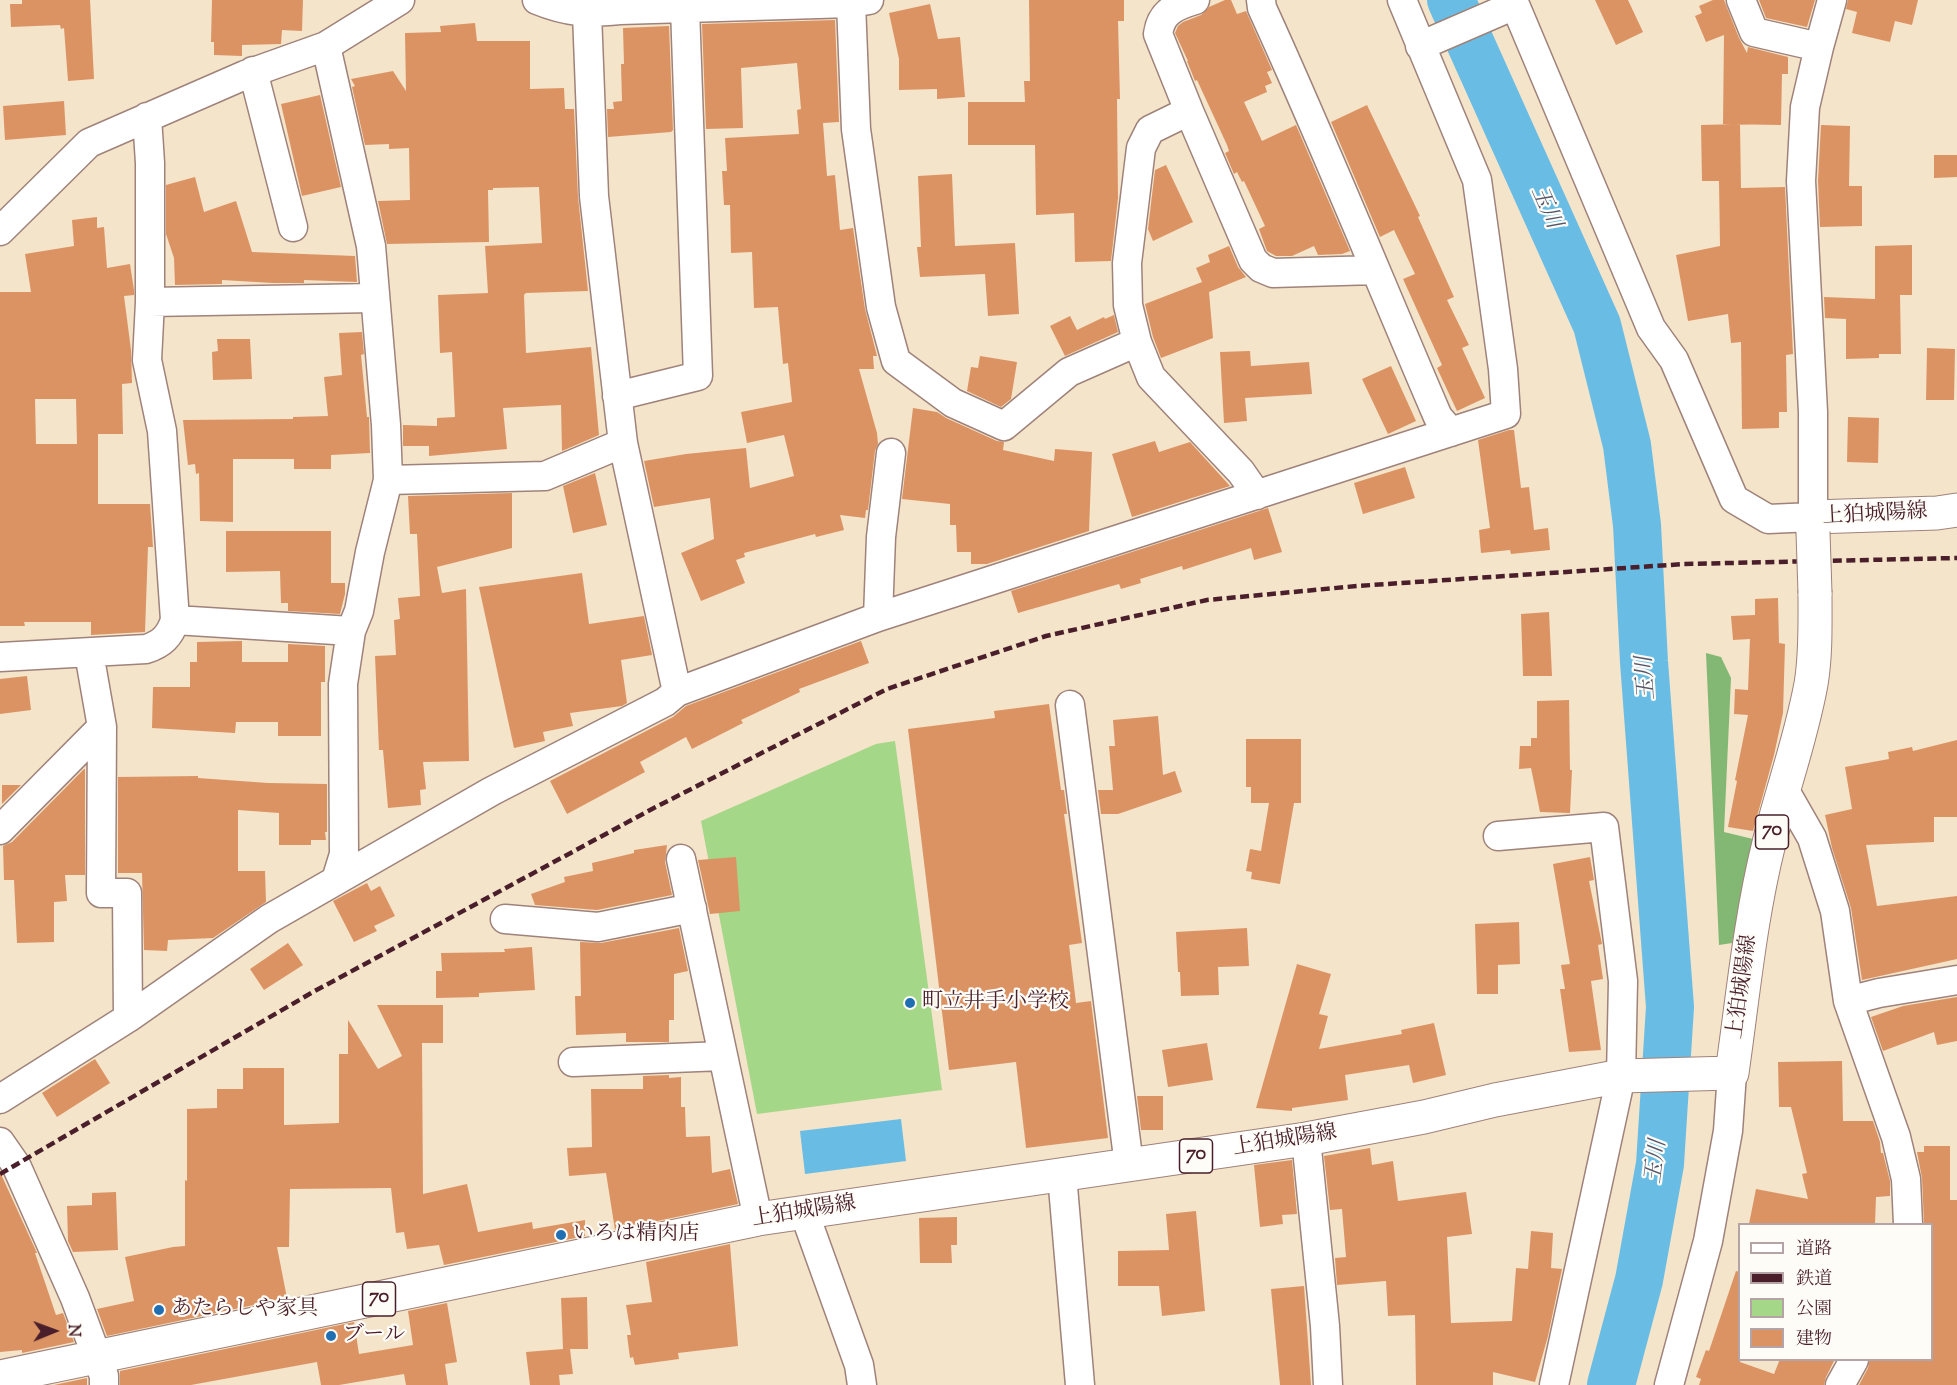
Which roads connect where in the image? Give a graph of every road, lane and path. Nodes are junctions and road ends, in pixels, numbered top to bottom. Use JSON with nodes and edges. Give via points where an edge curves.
{"nodes":[{"id":1,"x":400,"y":0,"type":"edge"},
{"id":2,"x":537,"y":0,"type":"edge"},
{"id":3,"x":1195,"y":0,"type":"edge"},
{"id":4,"x":1262,"y":0,"type":"edge"},
{"id":5,"x":1402,"y":0,"type":"edge"},
{"id":6,"x":1741,"y":0,"type":"edge"},
{"id":7,"x":1832,"y":0,"type":"edge"},
{"id":8,"x":860,"y":2,"type":"edge"},
{"id":9,"x":1514,"y":3,"type":"edge"},
{"id":10,"x":685,"y":8,"type":"junction"},
{"id":11,"x":587,"y":13,"type":"junction"},
{"id":12,"x":326,"y":46,"type":"junction"},
{"id":13,"x":1420,"y":46,"type":"junction"},
{"id":14,"x":1819,"y":47,"type":"junction"},
{"id":15,"x":253,"y":71,"type":"junction"},
{"id":16,"x":1189,"y":111,"type":"junction"},
{"id":17,"x":147,"y":117,"type":"junction"},
{"id":18,"x":293,"y":227,"type":"dead end"},
{"id":19,"x":0,"y":231,"type":"edge"},
{"id":20,"x":1375,"y":270,"type":"junction"},
{"id":21,"x":374,"y":298,"type":"junction"},
{"id":22,"x":150,"y":302,"type":"junction"},
{"id":23,"x":1137,"y":342,"type":"junction"},
{"id":24,"x":617,"y":396,"type":"junction"},
{"id":25,"x":1451,"y":432,"type":"junction"},
{"id":26,"x":623,"y":444,"type":"junction"},
{"id":27,"x":891,"y":453,"type":"dead end"},
{"id":28,"x":388,"y":480,"type":"junction"},
{"id":29,"x":1257,"y":495,"type":"junction"},
{"id":30,"x":1957,"y":510,"type":"edge"},
{"id":31,"x":1813,"y":524,"type":"junction"},
{"id":32,"x":878,"y":617,"type":"junction"},
{"id":33,"x":175,"y":620,"type":"junction"},
{"id":34,"x":351,"y":631,"type":"junction"},
{"id":35,"x":89,"y":653,"type":"junction"},
{"id":36,"x":0,"y":657,"type":"edge"},
{"id":37,"x":677,"y":692,"type":"junction"},
{"id":38,"x":1070,"y":705,"type":"dead end"},
{"id":39,"x":102,"y":727,"type":"junction"},
{"id":40,"x":1784,"y":789,"type":"junction"},
{"id":41,"x":0,"y":830,"type":"edge"},
{"id":42,"x":1498,"y":836,"type":"dead end"},
{"id":43,"x":681,"y":859,"type":"dead end"},
{"id":44,"x":336,"y":880,"type":"junction"},
{"id":45,"x":692,"y":908,"type":"junction"},
{"id":46,"x":505,"y":919,"type":"dead end"},
{"id":47,"x":1957,"y":980,"type":"edge"},
{"id":48,"x":1848,"y":1001,"type":"junction"},
{"id":49,"x":128,"y":1018,"type":"junction"},
{"id":50,"x":723,"y":1056,"type":"junction"},
{"id":51,"x":573,"y":1062,"type":"dead end"},
{"id":52,"x":1721,"y":1073,"type":"junction"},
{"id":53,"x":1626,"y":1075,"type":"junction"},
{"id":54,"x":0,"y":1099,"type":"edge"},
{"id":55,"x":1306,"y":1139,"type":"junction"},
{"id":56,"x":0,"y":1142,"type":"edge"},
{"id":57,"x":1129,"y":1166,"type":"junction"},
{"id":58,"x":1062,"y":1175,"type":"junction"},
{"id":59,"x":804,"y":1212,"type":"junction"},
{"id":60,"x":758,"y":1219,"type":"junction"},
{"id":61,"x":1908,"y":1223,"type":"edge"},
{"id":62,"x":1853,"y":1361,"type":"edge"},
{"id":63,"x":100,"y":1371,"type":"edge"},
{"id":64,"x":0,"y":1377,"type":"edge"},
{"id":65,"x":862,"y":1385,"type":"edge"},
{"id":66,"x":1080,"y":1385,"type":"edge"},
{"id":67,"x":1328,"y":1385,"type":"edge"},
{"id":68,"x":1554,"y":1385,"type":"edge"},
{"id":69,"x":1669,"y":1385,"type":"edge"},
{"id":70,"x":1840,"y":1385,"type":"edge"}],
"edges":[{"from":1,"to":12,"type":"street"},
{"from":2,"to":11,"type":"street"},
{"from":3,"to":16,"type":"street","via":[[1166,14],[1158,34]]},
{"from":4,"to":20,"type":"street","via":[[1262,8]]},
{"from":5,"to":13,"type":"street"},
{"from":6,"to":14,"type":"street","via":[[1754,32]]},
{"from":7,"to":14,"type":"street"},
{"from":8,"to":10,"type":"street"},
{"from":8,"to":23,"type":"street","via":[[856,129],[881,307],[896,362],[953,403],[1004,426],[1069,372]]},
{"from":9,"to":13,"type":"street"},
{"from":9,"to":31,"type":"street","via":[[1651,328],[1674,360],[1734,499],[1768,519]]},
{"from":10,"to":11,"type":"street"},
{"from":10,"to":24,"type":"street","via":[[698,376]]},
{"from":11,"to":24,"type":"street","via":[[594,196]]},
{"from":12,"to":15,"type":"street"},
{"from":12,"to":21,"type":"street","via":[[371,246]]},
{"from":13,"to":25,"type":"street","via":[[1477,180],[1503,369],[1506,414]]},
{"from":14,"to":31,"type":"street","via":[[1805,107],[1801,181],[1813,412]]},
{"from":15,"to":17,"type":"street"},
{"from":15,"to":18,"type":"street"},
{"from":16,"to":20,"type":"street","via":[[1253,260],[1261,268],[1273,273]]},
{"from":16,"to":23,"type":"street","via":[[1150,130],[1141,148],[1127,263],[1128,305]]},
{"from":17,"to":19,"type":"street","via":[[89,143]]},
{"from":17,"to":22,"type":"street"},
{"from":20,"to":25,"type":"street","via":[[1438,417]]},
{"from":21,"to":22,"type":"street"},
{"from":21,"to":28,"type":"street"},
{"from":22,"to":33,"type":"street","via":[[147,360],[162,431]]},
{"from":23,"to":29,"type":"street","via":[[1151,377],[1241,472]]},
{"from":24,"to":26,"type":"street"},
{"from":25,"to":29,"type":"street"},
{"from":26,"to":28,"type":"street","via":[[545,476]]},
{"from":26,"to":37,"type":"street"},
{"from":27,"to":32,"type":"street","via":[[881,537]]},
{"from":28,"to":34,"type":"street","via":[[359,611]]},
{"from":29,"to":32,"type":"street"},
{"from":30,"to":31,"type":"main road","name":"上狛城陽線"},
{"from":31,"to":40,"type":"main road","name":"上狛城陽線","number":"70","bridge":true,"via":[[1815,644],[1811,682]]},
{"from":32,"to":37,"type":"street"},
{"from":33,"to":34,"type":"street"},
{"from":33,"to":35,"type":"street","via":[[166,639],[157,646]]},
{"from":34,"to":44,"type":"street","via":[[343,684],[344,854]]},
{"from":35,"to":36,"type":"street"},
{"from":35,"to":39,"type":"street"},
{"from":37,"to":44,"type":"street"},
{"from":38,"to":57,"type":"street"},
{"from":39,"to":41,"type":"street"},
{"from":39,"to":49,"type":"street","via":[[101,893],[127,893]]},
{"from":40,"to":48,"type":"street","via":[[1812,838],[1835,911]]},
{"from":40,"to":52,"type":"main road","name":"上狛城陽線","number":"70"},
{"from":42,"to":53,"type":"street","via":[[1605,827],[1623,981]]},
{"from":43,"to":45,"type":"street"},
{"from":44,"to":49,"type":"street","via":[[269,919]]},
{"from":45,"to":46,"type":"street","via":[[598,927]]},
{"from":45,"to":50,"type":"street"},
{"from":47,"to":48,"type":"street"},
{"from":48,"to":61,"type":"street","via":[[1896,1137],[1906,1179]]},
{"from":49,"to":54,"type":"street"},
{"from":50,"to":51,"type":"street"},
{"from":50,"to":60,"type":"street"},
{"from":52,"to":53,"type":"main road","name":"上狛城陽線","number":"70"},
{"from":52,"to":69,"type":"street","via":[[1728,1131],[1708,1241]]},
{"from":53,"to":55,"type":"main road","name":"上狛城陽線","number":"70"},
{"from":53,"to":68,"type":"street"},
{"from":55,"to":57,"type":"main road","name":"上狛城陽線","number":"70"},
{"from":55,"to":67,"type":"street"},
{"from":56,"to":63,"type":"street","via":[[16,1165],[71,1288]]},
{"from":57,"to":58,"type":"main road","name":"上狛城陽線","number":"70"},
{"from":58,"to":59,"type":"main road","name":"上狛城陽線","number":"70"},
{"from":58,"to":66,"type":"street"},
{"from":59,"to":60,"type":"main road","name":"上狛城陽線","number":"70"},
{"from":59,"to":65,"type":"street","via":[[859,1365]]},
{"from":60,"to":63,"type":"main road","name":"上狛城陽線","number":"70"},
{"from":62,"to":70,"type":"street"},
{"from":63,"to":64,"type":"main road","name":"上狛城陽線","number":"70"}]}
